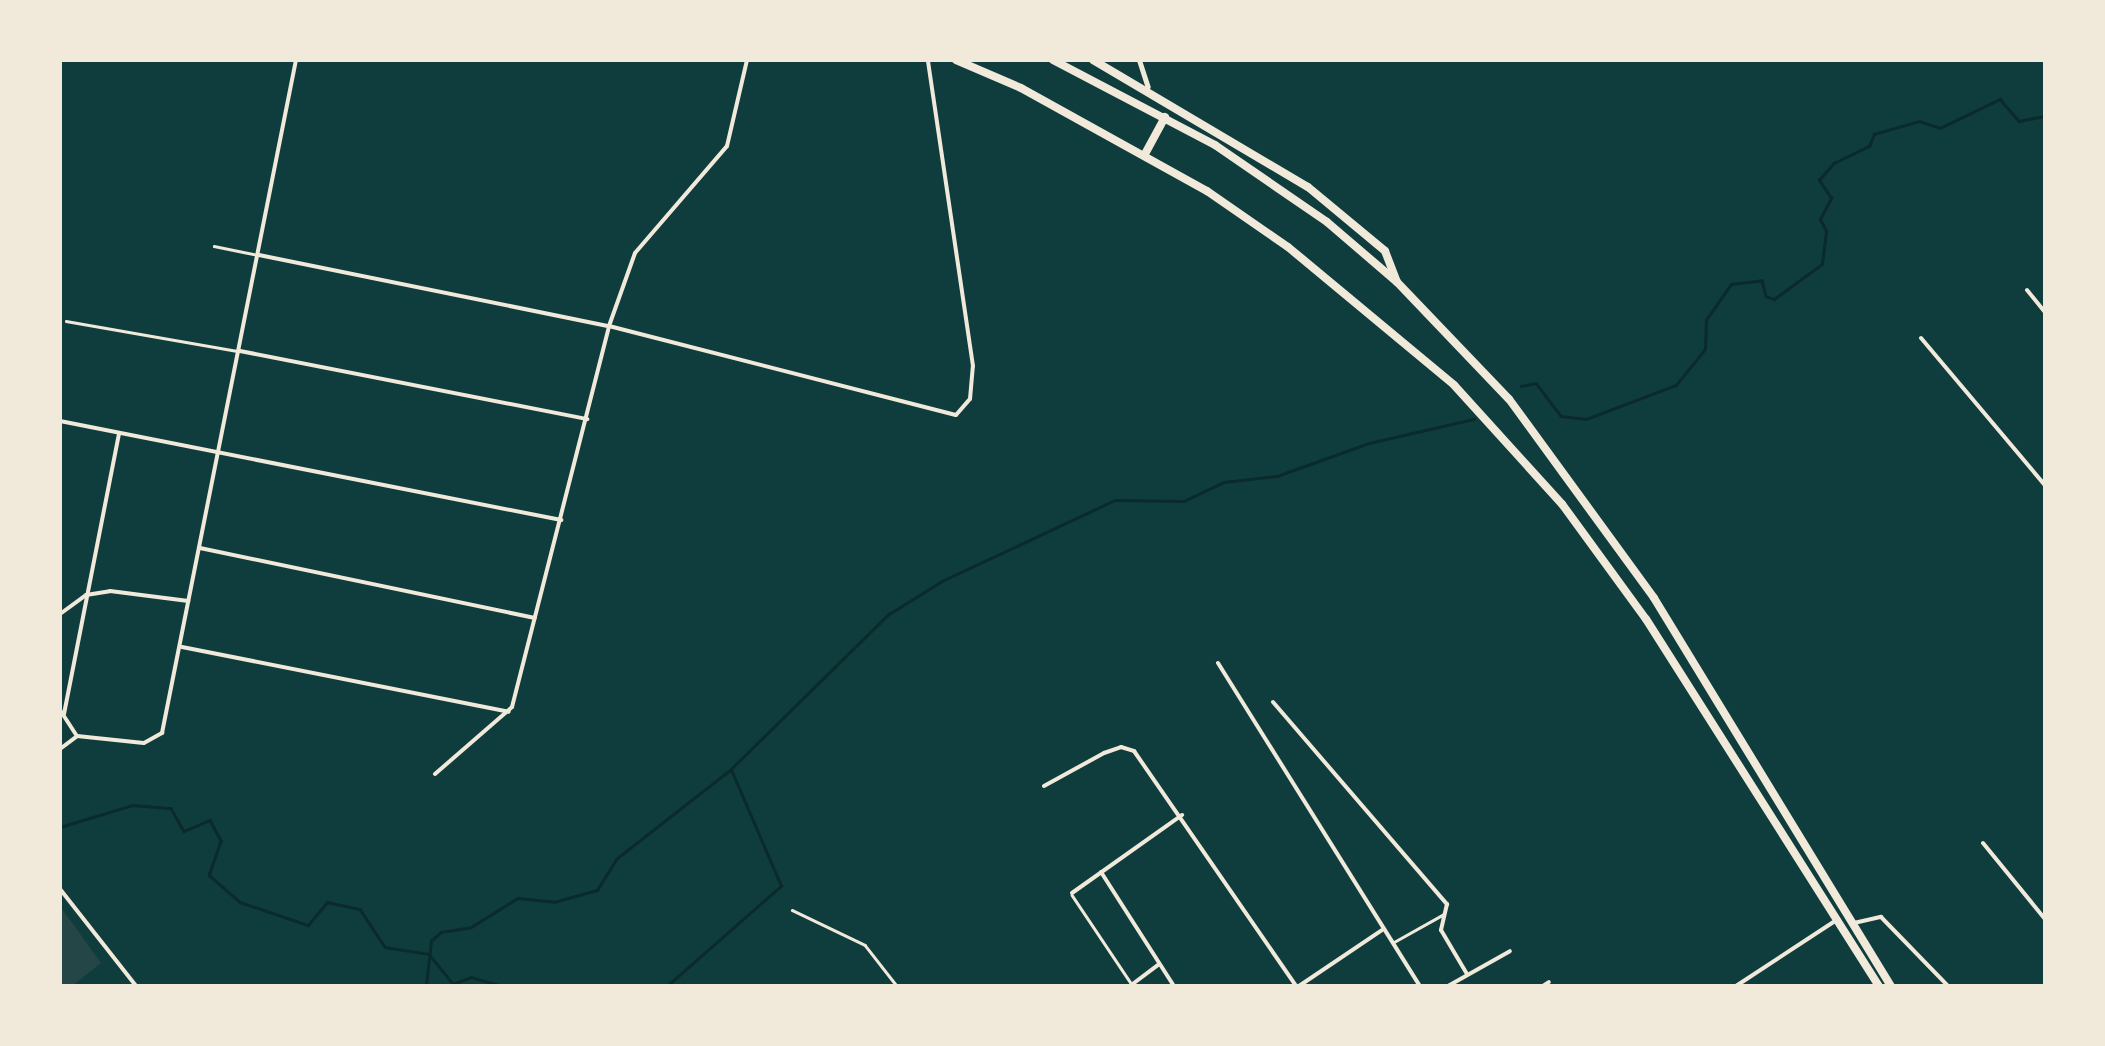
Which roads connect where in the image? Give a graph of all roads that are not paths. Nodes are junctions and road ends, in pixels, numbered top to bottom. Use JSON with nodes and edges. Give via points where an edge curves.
{"nodes":[{"id":1,"x":296,"y":60,"type":"edge"},
{"id":2,"x":748,"y":60,"type":"edge"},
{"id":3,"x":928,"y":60,"type":"edge"},
{"id":4,"x":956,"y":60,"type":"edge"},
{"id":5,"x":1053,"y":60,"type":"edge"},
{"id":6,"x":1093,"y":60,"type":"edge"},
{"id":7,"x":1138,"y":60,"type":"edge"},
{"id":8,"x":1148,"y":87,"type":"junction"},
{"id":9,"x":1165,"y":117,"type":"junction"},
{"id":10,"x":1145,"y":154,"type":"junction"},
{"id":11,"x":214,"y":246,"type":"dead end"},
{"id":12,"x":260,"y":255,"type":"junction"},
{"id":13,"x":1397,"y":282,"type":"junction"},
{"id":14,"x":2026,"y":290,"type":"dead end"},
{"id":15,"x":2045,"y":312,"type":"edge"},
{"id":16,"x":66,"y":320,"type":"dead end"},
{"id":17,"x":609,"y":326,"type":"junction"},
{"id":18,"x":1921,"y":338,"type":"dead end"},
{"id":19,"x":240,"y":351,"type":"junction"},
{"id":20,"x":587,"y":419,"type":"junction"},
{"id":21,"x":60,"y":421,"type":"edge"},
{"id":22,"x":120,"y":432,"type":"junction"},
{"id":23,"x":218,"y":450,"type":"junction"},
{"id":24,"x":2045,"y":485,"type":"edge"},
{"id":25,"x":560,"y":520,"type":"junction"},
{"id":26,"x":200,"y":548,"type":"junction"},
{"id":27,"x":86,"y":595,"type":"junction"},
{"id":28,"x":190,"y":602,"type":"junction"},
{"id":29,"x":60,"y":614,"type":"edge"},
{"id":30,"x":536,"y":618,"type":"junction"},
{"id":31,"x":182,"y":647,"type":"junction"},
{"id":32,"x":1218,"y":663,"type":"dead end"},
{"id":33,"x":1272,"y":702,"type":"dead end"},
{"id":34,"x":62,"y":712,"type":"edge"},
{"id":35,"x":509,"y":712,"type":"junction"},
{"id":36,"x":77,"y":736,"type":"junction"},
{"id":37,"x":60,"y":748,"type":"edge"},
{"id":38,"x":435,"y":774,"type":"dead end"},
{"id":39,"x":1044,"y":786,"type":"dead end"},
{"id":40,"x":1182,"y":815,"type":"junction"},
{"id":41,"x":1983,"y":843,"type":"dead end"},
{"id":42,"x":1101,"y":872,"type":"junction"},
{"id":43,"x":60,"y":889,"type":"edge"},
{"id":44,"x":1072,"y":893,"type":"joint"},
{"id":45,"x":792,"y":910,"type":"dead end"},
{"id":46,"x":1444,"y":914,"type":"junction"},
{"id":47,"x":1839,"y":918,"type":"junction"},
{"id":48,"x":2045,"y":919,"type":"edge"},
{"id":49,"x":1854,"y":923,"type":"junction"},
{"id":50,"x":1384,"y":929,"type":"junction"},
{"id":51,"x":1393,"y":943,"type":"junction"},
{"id":52,"x":1510,"y":951,"type":"dead end"},
{"id":53,"x":1159,"y":964,"type":"junction"},
{"id":54,"x":1467,"y":974,"type":"junction"},
{"id":55,"x":1549,"y":982,"type":"dead end"},
{"id":56,"x":1131,"y":985,"type":"edge"},
{"id":57,"x":136,"y":986,"type":"edge"},
{"id":58,"x":897,"y":986,"type":"edge"},
{"id":59,"x":1174,"y":986,"type":"edge"},
{"id":60,"x":1297,"y":986,"type":"edge"},
{"id":61,"x":1420,"y":986,"type":"edge"},
{"id":62,"x":1448,"y":986,"type":"edge"},
{"id":63,"x":1543,"y":986,"type":"edge"},
{"id":64,"x":1736,"y":986,"type":"edge"},
{"id":65,"x":1879,"y":986,"type":"edge"},
{"id":66,"x":1891,"y":986,"type":"edge"},
{"id":67,"x":1948,"y":986,"type":"edge"}],
"edges":[{"from":1,"to":12,"type":"street"},
{"from":2,"to":17,"type":"street","via":[[727,146],[645,236]]},
{"from":3,"to":17,"type":"street","via":[[974,366],[964,410],[946,416]]},
{"from":4,"to":10,"type":"highway"},
{"from":5,"to":9,"type":"highway"},
{"from":6,"to":8,"type":"highway"},
{"from":7,"to":8,"type":"street"},
{"from":8,"to":13,"type":"highway","via":[[1352,221],[1385,251]]},
{"from":9,"to":10,"type":"highway"},
{"from":9,"to":13,"type":"highway","via":[[1327,222]]},
{"from":10,"to":47,"type":"highway","via":[[1254,222],[1425,358],[1537,474],[1690,682]]},
{"from":11,"to":12,"type":"lane"},
{"from":12,"to":17,"type":"street"},
{"from":12,"to":19,"type":"street"},
{"from":13,"to":49,"type":"highway","via":[[1509,399],[1654,598]]},
{"from":14,"to":15,"type":"street"},
{"from":16,"to":19,"type":"lane"},
{"from":17,"to":20,"type":"street"},
{"from":18,"to":24,"type":"street"},
{"from":19,"to":20,"type":"street"},
{"from":19,"to":23,"type":"street"},
{"from":20,"to":25,"type":"street"},
{"from":21,"to":22,"type":"street"},
{"from":22,"to":23,"type":"street"},
{"from":22,"to":27,"type":"street"},
{"from":23,"to":25,"type":"street"},
{"from":23,"to":26,"type":"street"},
{"from":25,"to":30,"type":"street"},
{"from":26,"to":28,"type":"street"},
{"from":26,"to":30,"type":"street"},
{"from":27,"to":28,"type":"street","via":[[110,591]]},
{"from":27,"to":29,"type":"street"},
{"from":27,"to":34,"type":"street"},
{"from":28,"to":31,"type":"street"},
{"from":30,"to":35,"type":"street"},
{"from":31,"to":35,"type":"street"},
{"from":31,"to":36,"type":"street","via":[[162,732],[153,740]]},
{"from":32,"to":50,"type":"street"},
{"from":33,"to":46,"type":"street","via":[[1408,855],[1447,904]]},
{"from":34,"to":36,"type":"street"},
{"from":35,"to":38,"type":"street"},
{"from":36,"to":37,"type":"street"},
{"from":39,"to":40,"type":"street","via":[[1128,747]]},
{"from":40,"to":42,"type":"street"},
{"from":40,"to":60,"type":"street"},
{"from":41,"to":48,"type":"street"},
{"from":42,"to":44,"type":"street"},
{"from":42,"to":53,"type":"street"},
{"from":43,"to":57,"type":"street"},
{"from":44,"to":56,"type":"lane"},
{"from":45,"to":58,"type":"lane","via":[[865,945]]},
{"from":46,"to":51,"type":"lane"},
{"from":46,"to":54,"type":"street","via":[[1441,930]]},
{"from":47,"to":64,"type":"street"},
{"from":47,"to":65,"type":"highway"},
{"from":49,"to":66,"type":"highway"},
{"from":49,"to":67,"type":"street","via":[[1881,917]]},
{"from":50,"to":51,"type":"street"},
{"from":50,"to":60,"type":"street"},
{"from":51,"to":61,"type":"street"},
{"from":52,"to":54,"type":"street"},
{"from":53,"to":56,"type":"street"},
{"from":53,"to":59,"type":"street"},
{"from":54,"to":62,"type":"street"},
{"from":55,"to":63,"type":"street"}]}
